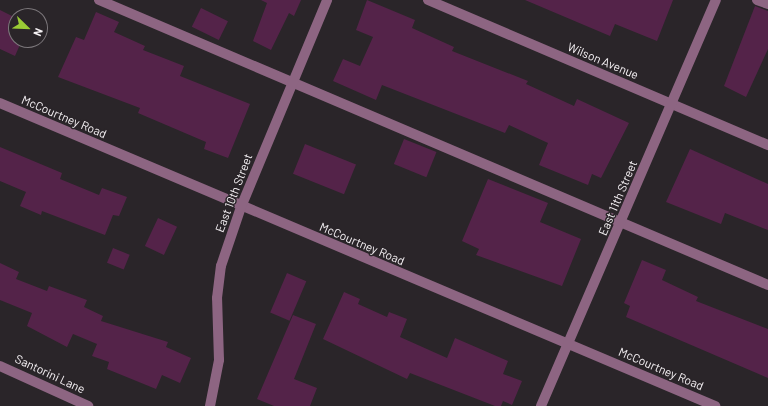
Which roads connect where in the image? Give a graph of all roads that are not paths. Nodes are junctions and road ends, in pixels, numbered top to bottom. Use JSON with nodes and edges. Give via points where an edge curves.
{"nodes":[{"id":1,"x":99,"y":0,"type":"edge"},
{"id":2,"x":327,"y":0,"type":"edge"},
{"id":3,"x":428,"y":0,"type":"edge"},
{"id":4,"x":716,"y":0,"type":"edge"},
{"id":5,"x":758,"y":0,"type":"edge"},
{"id":6,"x":768,"y":4,"type":"edge"},
{"id":7,"x":293,"y":83,"type":"junction"},
{"id":8,"x":0,"y":104,"type":"edge"},
{"id":9,"x":672,"y":105,"type":"junction"},
{"id":10,"x":768,"y":145,"type":"edge"},
{"id":11,"x":241,"y":207,"type":"junction"},
{"id":12,"x":621,"y":223,"type":"junction"},
{"id":13,"x":768,"y":285,"type":"edge"},
{"id":14,"x":569,"y":344,"type":"junction"},
{"id":15,"x":0,"y":366,"type":"edge"},
{"id":16,"x":88,"y":406,"type":"edge"},
{"id":17,"x":210,"y":406,"type":"edge"},
{"id":18,"x":541,"y":406,"type":"edge"},
{"id":19,"x":715,"y":406,"type":"edge"}],
"edges":[{"from":1,"to":7,"type":"street"},
{"from":2,"to":7,"type":"street","name":"East 10th Street"},
{"from":3,"to":9,"type":"street","name":"Wilson Avenue"},
{"from":4,"to":9,"type":"street","name":"East 11th Street"},
{"from":5,"to":6,"type":"street"},
{"from":7,"to":11,"type":"street","name":"East 10th Street"},
{"from":7,"to":12,"type":"street"},
{"from":8,"to":11,"type":"street","name":"McCourtney Road"},
{"from":9,"to":10,"type":"street","name":"Wilson Avenue"},
{"from":9,"to":12,"type":"street","name":"East 11th Street"},
{"from":11,"to":14,"type":"street","name":"McCourtney Road"},
{"from":11,"to":17,"type":"street","name":"East 10th Street","via":[[221,266],[217,298],[219,360]]},
{"from":12,"to":13,"type":"street"},
{"from":12,"to":14,"type":"street","name":"East 11th Street"},
{"from":14,"to":18,"type":"street","name":"East 11th Street"},
{"from":14,"to":19,"type":"street","name":"McCourtney Road"},
{"from":15,"to":16,"type":"street","name":"Santorini Lane"}]}
